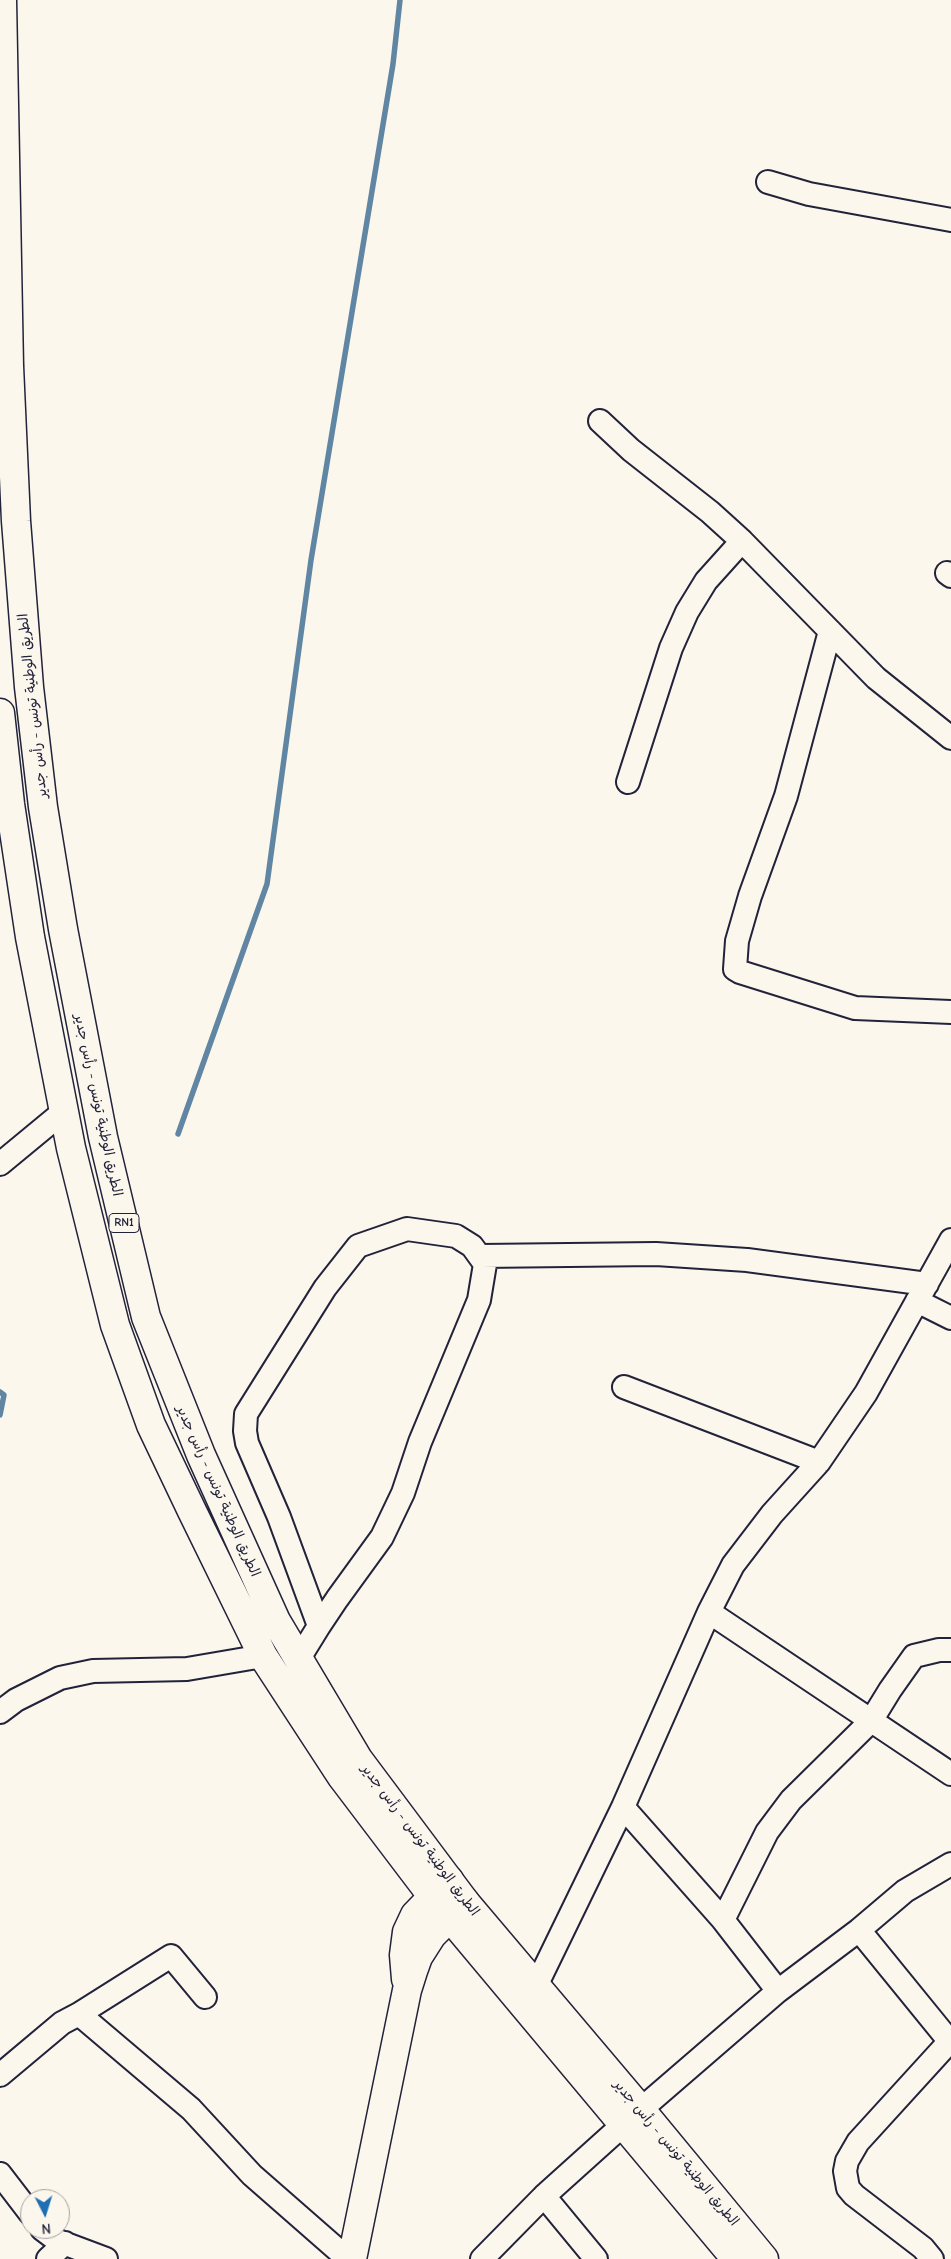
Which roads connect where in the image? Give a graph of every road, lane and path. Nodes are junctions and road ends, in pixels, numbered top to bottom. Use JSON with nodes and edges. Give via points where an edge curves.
{"nodes":[{"id":1,"x":2,"y":0,"type":"edge"},
{"id":2,"x":768,"y":182,"type":"dead end"},
{"id":3,"x":951,"y":220,"type":"edge"},
{"id":4,"x":5,"y":366,"type":"edge"},
{"id":5,"x":600,"y":421,"type":"dead end"},
{"id":6,"x":742,"y":540,"type":"junction"},
{"id":7,"x":830,"y":631,"type":"junction"},
{"id":8,"x":0,"y":714,"type":"edge"},
{"id":9,"x":951,"y":738,"type":"edge"},
{"id":10,"x":628,"y":782,"type":"dead end"},
{"id":11,"x":951,"y":1012,"type":"edge"},
{"id":12,"x":63,"y":1112,"type":"junction"},
{"id":13,"x":0,"y":1164,"type":"edge"},
{"id":14,"x":951,"y":1240,"type":"edge"},
{"id":15,"x":481,"y":1256,"type":"junction"},
{"id":16,"x":922,"y":1292,"type":"junction"},
{"id":17,"x":951,"y":1318,"type":"edge"},
{"id":18,"x":624,"y":1387,"type":"dead end"},
{"id":19,"x":819,"y":1462,"type":"junction"},
{"id":20,"x":709,"y":1612,"type":"junction"},
{"id":21,"x":320,"y":1626,"type":"junction"},
{"id":22,"x":950,"y":1649,"type":"edge"},
{"id":23,"x":263,"y":1656,"type":"junction"},
{"id":24,"x":298,"y":1660,"type":"junction"},
{"id":25,"x":0,"y":1712,"type":"edge"},
{"id":26,"x":872,"y":1721,"type":"junction"},
{"id":27,"x":951,"y":1774,"type":"edge"},
{"id":28,"x":623,"y":1807,"type":"junction"},
{"id":29,"x":951,"y":1864,"type":"edge"},
{"id":30,"x":449,"y":1899,"type":"junction"},
{"id":31,"x":723,"y":1920,"type":"junction"},
{"id":32,"x":859,"y":1930,"type":"junction"},
{"id":33,"x":536,"y":1986,"type":"junction"},
{"id":34,"x":778,"y":1991,"type":"junction"},
{"id":35,"x":205,"y":1997,"type":"dead end"},
{"id":36,"x":79,"y":2014,"type":"junction"},
{"id":37,"x":950,"y":2041,"type":"edge"},
{"id":38,"x":0,"y":2075,"type":"edge"},
{"id":39,"x":633,"y":2117,"type":"junction"},
{"id":40,"x":0,"y":2174,"type":"edge"},
{"id":41,"x":544,"y":2196,"type":"junction"},
{"id":42,"x":20,"y":2200,"type":"edge"},
{"id":43,"x":54,"y":2239,"type":"edge"},
{"id":44,"x":65,"y":2244,"type":"junction"},
{"id":45,"x":48,"y":2259,"type":"edge"},
{"id":46,"x":106,"y":2259,"type":"edge"},
{"id":47,"x":348,"y":2259,"type":"edge"},
{"id":48,"x":352,"y":2259,"type":"edge"},
{"id":49,"x":482,"y":2259,"type":"edge"},
{"id":50,"x":596,"y":2259,"type":"edge"},
{"id":51,"x":736,"y":2259,"type":"edge"},
{"id":52,"x":764,"y":2259,"type":"edge"},
{"id":53,"x":932,"y":2259,"type":"edge"}],
"edges":[{"from":1,"to":4,"type":"main road","name":"الطريق الوطنية تونس - رأس جدير","number":"RN1"},
{"from":2,"to":3,"type":"street","via":[[809,194]]},
{"from":4,"to":24,"type":"main road","name":"الطريق الوطنية تونس - رأس جدير","number":"RN1","via":[[29,687],[41,789],[62,929],[103,1136],[146,1317],[201,1455],[276,1621]]},
{"from":5,"to":6,"type":"street"},
{"from":6,"to":7,"type":"street"},
{"from":6,"to":10,"type":"street","via":[[706,581],[687,612],[668,656]]},
{"from":7,"to":9,"type":"street","via":[[876,678]]},
{"from":7,"to":11,"type":"street","via":[[786,796],[747,905],[736,948],[736,968],[740,972],[855,1008]]},
{"from":8,"to":12,"type":"main road","name":"الطريق الوطنية تونس - رأس جدير","number":"RN1","via":[[30,937]]},
{"from":12,"to":13,"type":"street"},
{"from":12,"to":23,"type":"main road","name":"الطريق الوطنية تونس - رأس جدير","number":"RN1","via":[[115,1325],[151,1425]]},
{"from":14,"to":16,"type":"street"},
{"from":15,"to":16,"type":"street","via":[[656,1254],[747,1260]]},
{"from":15,"to":21,"type":"street","via":[[486,1272],[479,1300],[420,1442],[404,1493],[382,1537]]},
{"from":15,"to":21,"type":"street","via":[[456,1236],[407,1229],[358,1246],[325,1288],[246,1414],[247,1443]]},
{"from":16,"to":17,"type":"street"},
{"from":16,"to":19,"type":"street","via":[[866,1393]]},
{"from":18,"to":19,"type":"street"},
{"from":19,"to":20,"type":"street","via":[[772,1514],[733,1565]]},
{"from":20,"to":26,"type":"street"},
{"from":20,"to":28,"type":"street"},
{"from":21,"to":24,"type":"street"},
{"from":22,"to":26,"type":"street","via":[[914,1656]]},
{"from":23,"to":25,"type":"street","via":[[187,1669],[93,1671],[60,1678],[16,1700]]},
{"from":23,"to":30,"type":"main road","name":"الطريق الوطنية تونس - رأس جدير","number":"RN1","via":[[342,1777]]},
{"from":24,"to":30,"type":"main road","name":"الطريق الوطنية تونس - رأس جدير","number":"RN1"},
{"from":26,"to":27,"type":"street"},
{"from":26,"to":31,"type":"street","via":[[792,1800],[767,1832]]},
{"from":28,"to":31,"type":"street"},
{"from":28,"to":33,"type":"street"},
{"from":29,"to":32,"type":"street","via":[[906,1891]]},
{"from":30,"to":33,"type":"main road","name":"الطريق الوطنية تونس - رأس جدير","number":"RN1"},
{"from":30,"to":39,"type":"main road","name":"الطريق الوطنية تونس - رأس جدير","number":"RN1"},
{"from":30,"to":48,"type":"main road","via":[[415,1915],[407,1932],[404,1955],[407,1990]]},
{"from":31,"to":34,"type":"street"},
{"from":32,"to":34,"type":"street"},
{"from":32,"to":37,"type":"street"},
{"from":33,"to":39,"type":"main road","name":"الطريق الوطنية تونس - رأس جدير","number":"RN1"},
{"from":34,"to":39,"type":"street"},
{"from":35,"to":36,"type":"street","via":[[171,1956]]},
{"from":36,"to":38,"type":"street","via":[[62,2023]]},
{"from":36,"to":47,"type":"street","via":[[191,2109],[252,2176]]},
{"from":37,"to":53,"type":"street","via":[[858,2142],[845,2171],[848,2188],[854,2195],[923,2248]]},
{"from":39,"to":41,"type":"street"},
{"from":39,"to":51,"type":"main road","name":"الطريق الوطنية تونس - رأس جدير","number":"RN1"},
{"from":39,"to":52,"type":"main road","name":"الطريق الوطنية تونس - رأس جدير","number":"RN1"},
{"from":40,"to":42,"type":"street"},
{"from":41,"to":49,"type":"street"},
{"from":41,"to":50,"type":"street"},
{"from":43,"to":44,"type":"street"},
{"from":44,"to":45,"type":"street"},
{"from":44,"to":46,"type":"street"}]}
